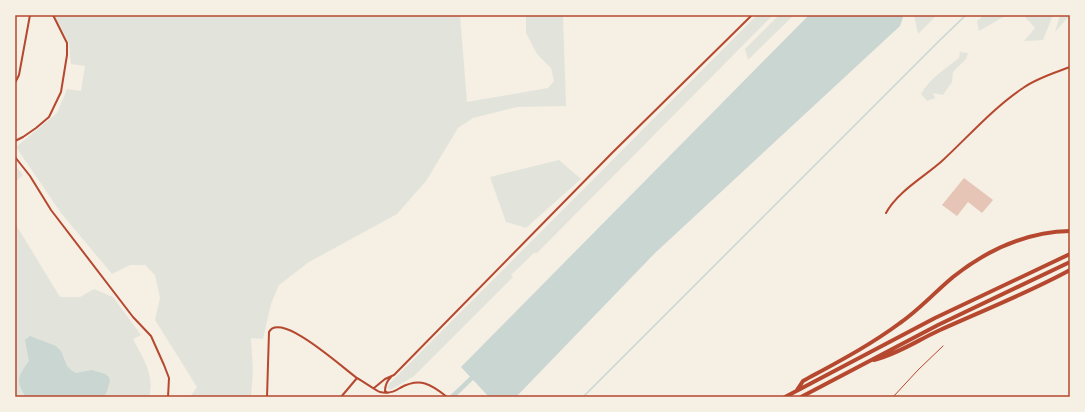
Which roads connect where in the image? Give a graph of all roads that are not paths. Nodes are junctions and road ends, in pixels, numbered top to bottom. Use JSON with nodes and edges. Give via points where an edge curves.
{"nodes":[{"id":1,"x":30,"y":15,"type":"edge"},
{"id":2,"x":52,"y":15,"type":"edge"},
{"id":3,"x":752,"y":15,"type":"edge"},
{"id":4,"x":1070,"y":67,"type":"edge"},
{"id":5,"x":15,"y":83,"type":"edge"},
{"id":6,"x":15,"y":141,"type":"edge"},
{"id":7,"x":15,"y":157,"type":"edge"},
{"id":8,"x":886,"y":213,"type":"dead end"},
{"id":9,"x":1070,"y":232,"type":"edge"},
{"id":10,"x":1070,"y":254,"type":"edge"},
{"id":11,"x":1070,"y":262,"type":"edge"},
{"id":12,"x":1070,"y":271,"type":"edge"},
{"id":13,"x":868,"y":361,"type":"junction"},
{"id":14,"x":394,"y":375,"type":"junction"},
{"id":15,"x":357,"y":378,"type":"junction"},
{"id":16,"x":374,"y":388,"type":"junction"},
{"id":17,"x":797,"y":390,"type":"junction"},
{"id":18,"x":388,"y":393,"type":"junction"},
{"id":19,"x":168,"y":397,"type":"edge"},
{"id":20,"x":267,"y":397,"type":"edge"},
{"id":21,"x":341,"y":397,"type":"edge"},
{"id":22,"x":447,"y":397,"type":"edge"},
{"id":23,"x":785,"y":397,"type":"edge"},
{"id":24,"x":801,"y":397,"type":"edge"}],
"edges":[{"from":1,"to":5,"type":"street"},
{"from":2,"to":6,"type":"street","via":[[67,44],[61,92],[49,117]]},
{"from":3,"to":14,"type":"street"},
{"from":4,"to":8,"type":"street","via":[[1037,80],[1009,99],[900,196]]},
{"from":7,"to":19,"type":"street","via":[[56,216],[133,317],[151,336],[169,378]]},
{"from":9,"to":17,"type":"highway","via":[[1036,235],[1004,245],[974,261],[901,322],[864,348],[803,381]]},
{"from":10,"to":17,"type":"highway","via":[[936,318]]},
{"from":11,"to":13,"type":"highway"},
{"from":12,"to":13,"type":"highway","via":[[888,356]]},
{"from":13,"to":24,"type":"highway"},
{"from":14,"to":16,"type":"street"},
{"from":14,"to":18,"type":"street","via":[[387,381],[385,389]]},
{"from":15,"to":16,"type":"street"},
{"from":15,"to":20,"type":"street","via":[[299,334],[274,327],[269,332]]},
{"from":15,"to":21,"type":"street"},
{"from":16,"to":18,"type":"street"},
{"from":17,"to":23,"type":"highway"},
{"from":18,"to":22,"type":"street","via":[[404,386],[425,382]]}]}
